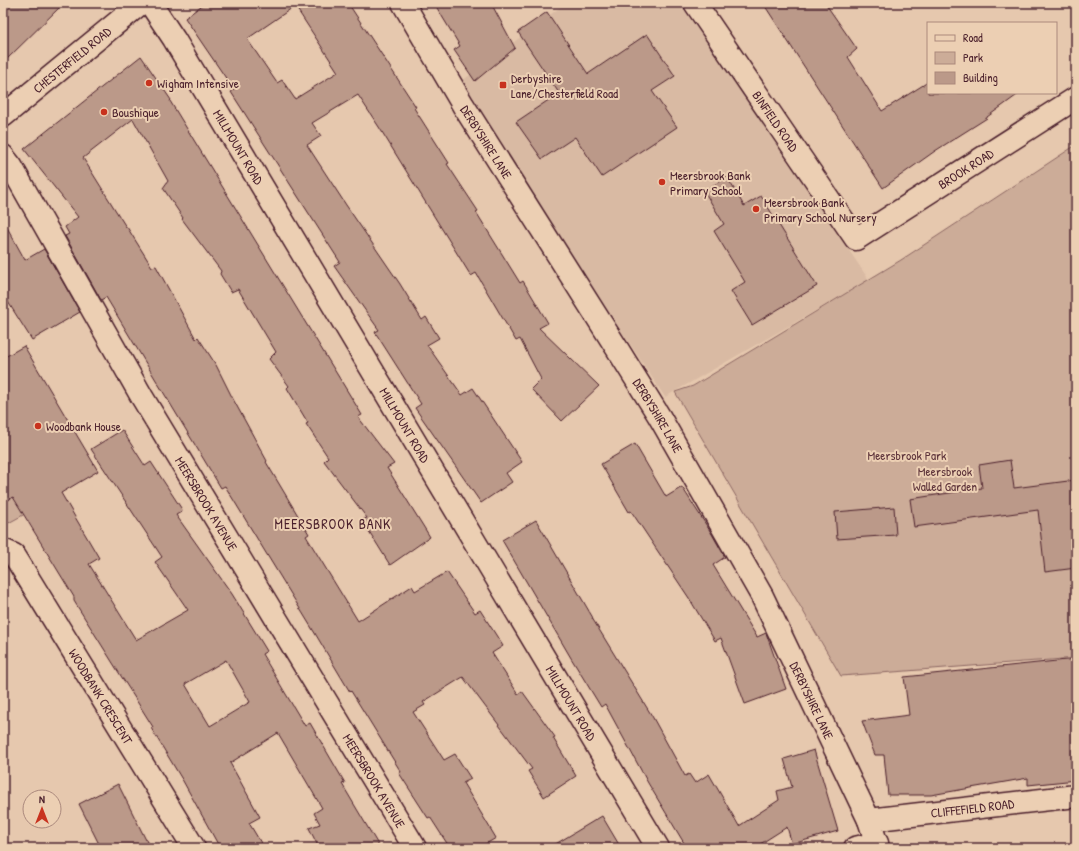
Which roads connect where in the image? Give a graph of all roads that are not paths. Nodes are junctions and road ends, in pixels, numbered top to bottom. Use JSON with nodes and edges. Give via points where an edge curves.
{"nodes":[{"id":1,"x":141,"y":3,"type":"edge"},
{"id":2,"x":150,"y":3,"type":"edge"},
{"id":3,"x":403,"y":3,"type":"edge"},
{"id":4,"x":695,"y":3,"type":"edge"},
{"id":5,"x":1076,"y":98,"type":"edge"},
{"id":6,"x":3,"y":116,"type":"edge"},
{"id":7,"x":3,"y":156,"type":"edge"},
{"id":8,"x":856,"y":239,"type":"joint"},
{"id":9,"x":3,"y":550,"type":"edge"},
{"id":10,"x":1076,"y":796,"type":"edge"},
{"id":11,"x":869,"y":820,"type":"junction"},
{"id":12,"x":878,"y":846,"type":"edge"},
{"id":13,"x":194,"y":848,"type":"edge"},
{"id":14,"x":415,"y":848,"type":"edge"},
{"id":15,"x":658,"y":848,"type":"edge"},
{"id":16,"x":856,"y":848,"type":"edge"}],
"edges":[{"from":1,"to":6,"type":"main road","name":"CHESTERFIELD ROAD"},
{"from":2,"to":15,"type":"main road","name":"MILLMOUNT ROAD"},
{"from":3,"to":11,"type":"main road","name":"DERBYSHIRE LANE","via":[[463,105],[659,416],[762,596]]},
{"from":4,"to":8,"type":"main road","name":"BINFIELD ROAD"},
{"from":5,"to":8,"type":"main road","name":"BROOK ROAD"},
{"from":7,"to":14,"type":"main road","name":"MEERSBROOK AVENUE","via":[[142,397]]},
{"from":9,"to":13,"type":"main road","name":"WOODBANK CRESCENT","via":[[14,555]]},
{"from":10,"to":11,"type":"main road","name":"CLIFFEFIELD ROAD"},
{"from":11,"to":12,"type":"main road","name":"DERBYSHIRE LANE"},
{"from":12,"to":16,"type":"main road"}]}
